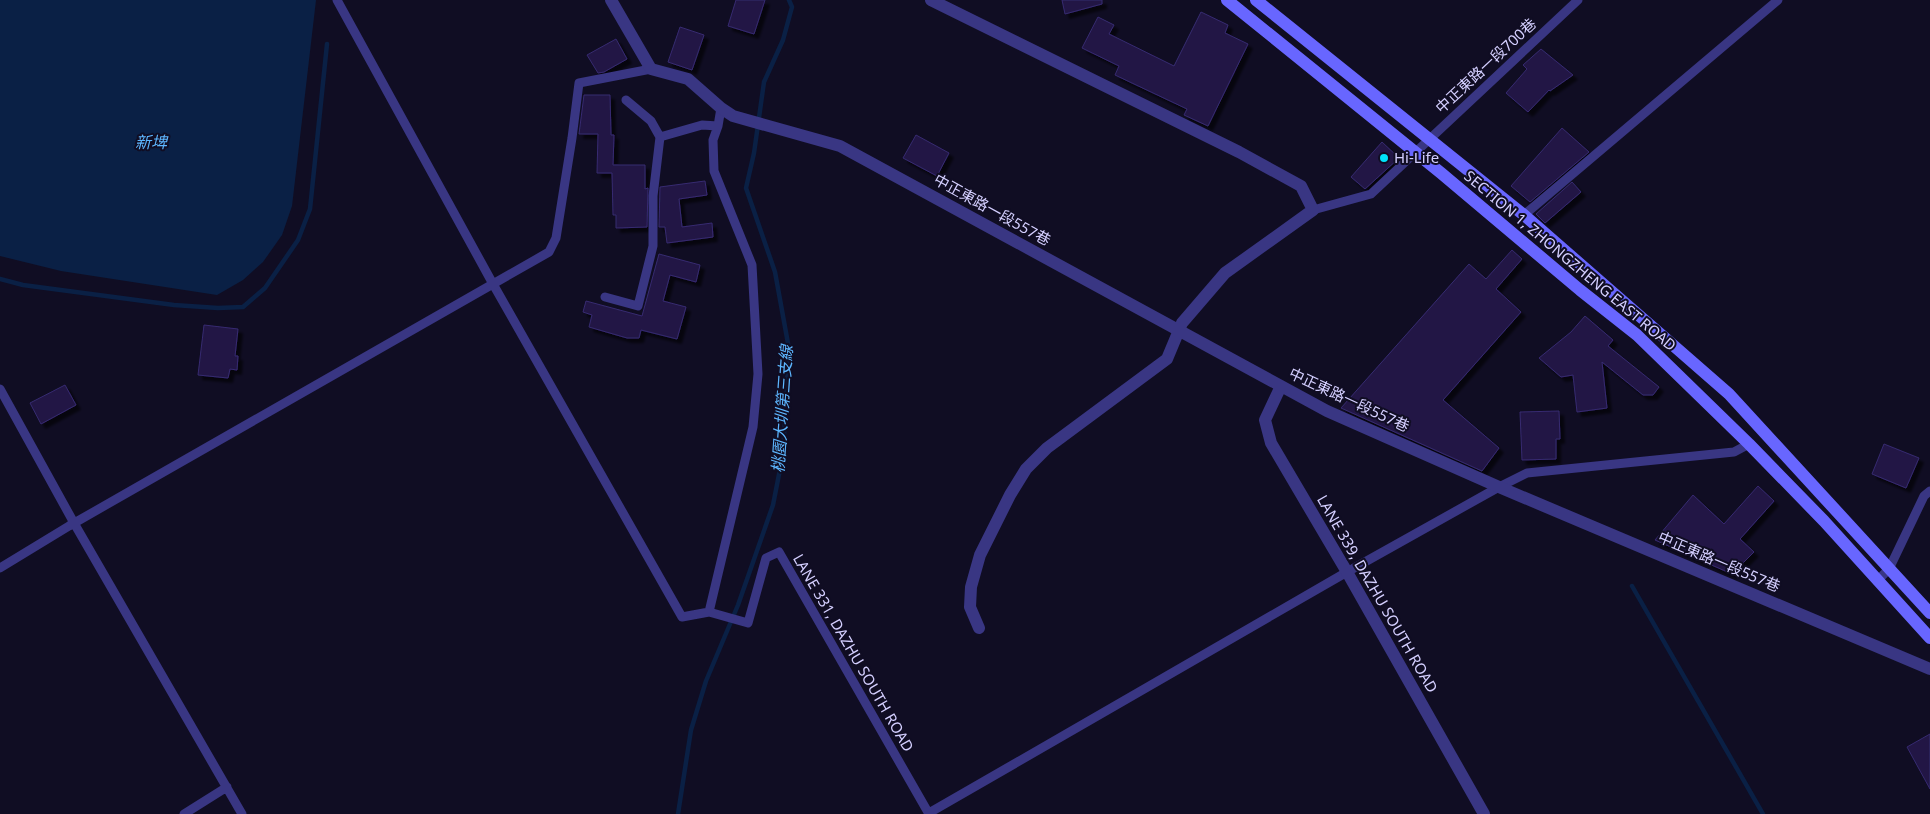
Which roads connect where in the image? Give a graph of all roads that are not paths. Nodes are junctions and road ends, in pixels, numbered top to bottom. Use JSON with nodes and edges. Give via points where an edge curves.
{"nodes":[{"id":1,"x":337,"y":0,"type":"edge"},
{"id":2,"x":611,"y":0,"type":"edge"},
{"id":3,"x":931,"y":0,"type":"edge"},
{"id":4,"x":1227,"y":0,"type":"edge"},
{"id":5,"x":1256,"y":0,"type":"edge"},
{"id":6,"x":1578,"y":0,"type":"edge"},
{"id":7,"x":1778,"y":0,"type":"edge"},
{"id":8,"x":651,"y":69,"type":"junction"},
{"id":9,"x":626,"y":100,"type":"dead end"},
{"id":10,"x":721,"y":108,"type":"junction"},
{"id":11,"x":718,"y":126,"type":"junction"},
{"id":12,"x":660,"y":137,"type":"junction"},
{"id":13,"x":1429,"y":138,"type":"junction"},
{"id":14,"x":1414,"y":152,"type":"junction"},
{"id":15,"x":1313,"y":210,"type":"junction"},
{"id":16,"x":1524,"y":215,"type":"junction"},
{"id":17,"x":493,"y":284,"type":"junction"},
{"id":18,"x":605,"y":297,"type":"dead end"},
{"id":19,"x":1179,"y":331,"type":"junction"},
{"id":20,"x":1281,"y":386,"type":"junction"},
{"id":21,"x":0,"y":389,"type":"edge"},
{"id":22,"x":1749,"y":444,"type":"junction"},
{"id":23,"x":1499,"y":487,"type":"junction"},
{"id":24,"x":1930,"y":491,"type":"edge"},
{"id":25,"x":74,"y":523,"type":"junction"},
{"id":26,"x":0,"y":568,"type":"edge"},
{"id":27,"x":1889,"y":569,"type":"junction"},
{"id":28,"x":1347,"y":572,"type":"junction"},
{"id":29,"x":1877,"y":582,"type":"junction"},
{"id":30,"x":709,"y":612,"type":"junction"},
{"id":31,"x":1930,"y":612,"type":"edge"},
{"id":32,"x":979,"y":628,"type":"dead end"},
{"id":33,"x":1930,"y":638,"type":"edge"},
{"id":34,"x":1930,"y":669,"type":"edge"},
{"id":35,"x":227,"y":788,"type":"junction"},
{"id":36,"x":184,"y":814,"type":"edge"},
{"id":37,"x":242,"y":814,"type":"edge"},
{"id":38,"x":929,"y":814,"type":"edge"},
{"id":39,"x":1484,"y":814,"type":"edge"}],
"edges":[{"from":1,"to":17,"type":"lane"},
{"from":2,"to":8,"type":"street"},
{"from":3,"to":15,"type":"street","via":[[1301,186]]},
{"from":4,"to":14,"type":"main road","name":"SECTION 1, ZHONGZHENG EAST ROAD"},
{"from":5,"to":13,"type":"main road","name":"SECTION 1, ZHONGZHENG EAST ROAD"},
{"from":6,"to":13,"type":"lane","name":"中正東路一段700巷"},
{"from":7,"to":16,"type":"lane"},
{"from":8,"to":10,"type":"street","via":[[688,79]]},
{"from":8,"to":17,"type":"lane","via":[[579,84],[556,238],[549,252]]},
{"from":9,"to":12,"type":"lane","via":[[651,121]]},
{"from":10,"to":11,"type":"lane"},
{"from":10,"to":19,"type":"street","name":"中正東路一段557巷","via":[[733,116],[840,146]]},
{"from":11,"to":12,"type":"lane","via":[[702,125]]},
{"from":11,"to":30,"type":"lane","via":[[713,140],[714,171],[752,265],[758,374],[753,427]]},
{"from":12,"to":18,"type":"lane","via":[[653,196],[652,246],[638,306]]},
{"from":13,"to":14,"type":"lane","name":"中正東路一段700巷"},
{"from":13,"to":16,"type":"main road","name":"SECTION 1, ZHONGZHENG EAST ROAD"},
{"from":14,"to":15,"type":"lane","name":"中正東路一段700巷","via":[[1371,194]]},
{"from":14,"to":22,"type":"main road","name":"SECTION 1, ZHONGZHENG EAST ROAD","via":[[1637,335]]},
{"from":15,"to":19,"type":"street","via":[[1225,273],[1182,322]]},
{"from":16,"to":27,"type":"main road","name":"SECTION 1, ZHONGZHENG EAST ROAD","via":[[1730,394]]},
{"from":17,"to":25,"type":"lane"},
{"from":17,"to":30,"type":"lane","via":[[682,617]]},
{"from":19,"to":20,"type":"street","name":"中正東路一段557巷"},
{"from":19,"to":32,"type":"street","via":[[1167,358],[1047,448],[1026,469],[980,555],[971,587],[970,607]]},
{"from":20,"to":23,"type":"street","name":"中正東路一段557巷","via":[[1327,411]]},
{"from":20,"to":28,"type":"street","name":"LANE 339, DAZHU SOUTH ROAD","via":[[1265,420],[1271,443]]},
{"from":21,"to":25,"type":"lane"},
{"from":22,"to":23,"type":"lane","via":[[1734,452],[1527,473]]},
{"from":22,"to":29,"type":"main road","name":"SECTION 1, ZHONGZHENG EAST ROAD","via":[[1824,521]]},
{"from":23,"to":28,"type":"lane"},
{"from":23,"to":34,"type":"street","name":"中正東路一段557巷"},
{"from":24,"to":27,"type":"lane","via":[[1924,496]]},
{"from":25,"to":26,"type":"lane"},
{"from":25,"to":35,"type":"lane"},
{"from":27,"to":29,"type":"lane"},
{"from":27,"to":31,"type":"main road","name":"SECTION 1, ZHONGZHENG EAST ROAD"},
{"from":28,"to":38,"type":"lane"},
{"from":28,"to":39,"type":"street","name":"LANE 339, DAZHU SOUTH ROAD"},
{"from":29,"to":33,"type":"main road","name":"SECTION 1, ZHONGZHENG EAST ROAD"},
{"from":30,"to":38,"type":"lane","name":"LANE 331, DAZHU SOUTH ROAD","via":[[748,623],[766,558],[779,552]]},
{"from":35,"to":36,"type":"lane"},
{"from":35,"to":37,"type":"lane"}]}
